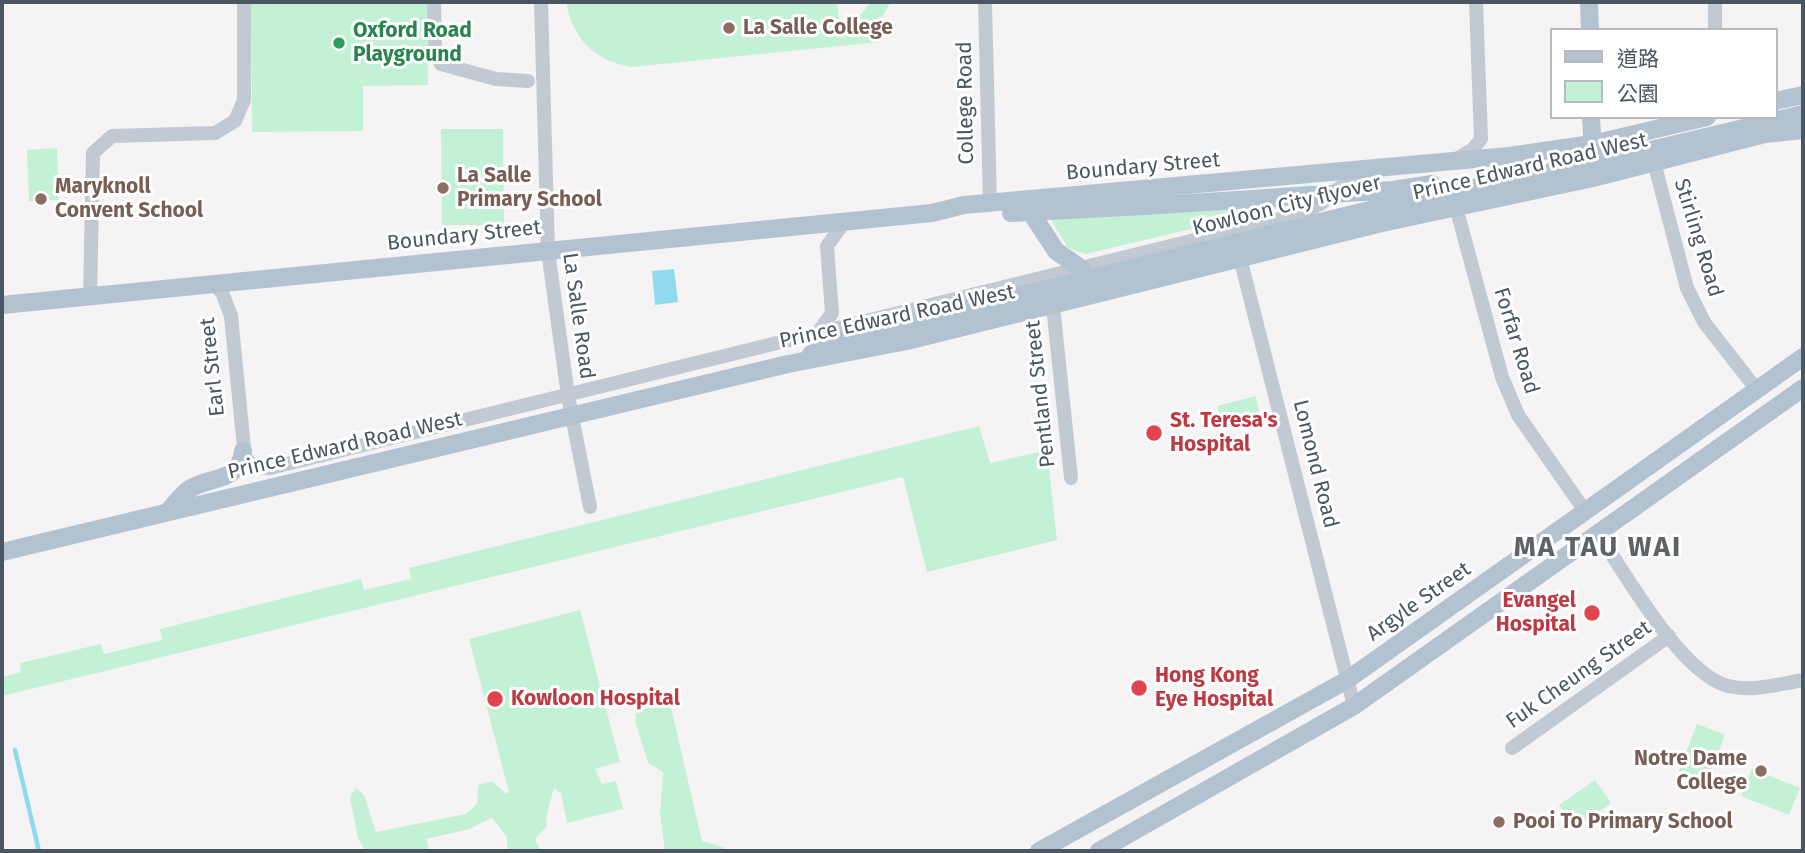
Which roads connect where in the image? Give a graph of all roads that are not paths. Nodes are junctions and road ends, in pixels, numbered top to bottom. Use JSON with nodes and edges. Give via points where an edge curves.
{"nodes":[{"id":1,"x":244,"y":2,"type":"edge"},
{"id":2,"x":434,"y":2,"type":"edge"},
{"id":3,"x":541,"y":2,"type":"edge"},
{"id":4,"x":985,"y":2,"type":"edge"},
{"id":5,"x":1476,"y":2,"type":"edge"},
{"id":6,"x":1589,"y":2,"type":"edge"},
{"id":7,"x":1715,"y":2,"type":"edge"},
{"id":8,"x":1590,"y":28,"type":"edge"},
{"id":9,"x":1715,"y":28,"type":"edge"},
{"id":10,"x":528,"y":81,"type":"dead end"},
{"id":11,"x":1803,"y":95,"type":"edge"},
{"id":12,"x":1777,"y":101,"type":"edge"},
{"id":13,"x":1803,"y":106,"type":"edge"},
{"id":14,"x":1777,"y":112,"type":"edge"},
{"id":15,"x":1803,"y":114,"type":"edge"},
{"id":16,"x":1591,"y":119,"type":"edge"},
{"id":17,"x":1698,"y":119,"type":"edge"},
{"id":18,"x":1750,"y":119,"type":"edge"},
{"id":19,"x":1803,"y":130,"type":"edge"},
{"id":20,"x":1592,"y":144,"type":"junction"},
{"id":21,"x":1452,"y":162,"type":"junction"},
{"id":22,"x":1654,"y":162,"type":"junction"},
{"id":23,"x":1359,"y":171,"type":"junction"},
{"id":24,"x":1593,"y":178,"type":"junction"},
{"id":25,"x":1337,"y":190,"type":"junction"},
{"id":26,"x":990,"y":202,"type":"junction"},
{"id":27,"x":1456,"y":207,"type":"junction"},
{"id":28,"x":1030,"y":211,"type":"junction"},
{"id":29,"x":932,"y":212,"type":"junction"},
{"id":30,"x":845,"y":221,"type":"junction"},
{"id":31,"x":1382,"y":223,"type":"junction"},
{"id":32,"x":1233,"y":231,"type":"junction"},
{"id":33,"x":548,"y":251,"type":"junction"},
{"id":34,"x":1240,"y":259,"type":"junction"},
{"id":35,"x":1082,"y":268,"type":"junction"},
{"id":36,"x":213,"y":285,"type":"junction"},
{"id":37,"x":90,"y":296,"type":"junction"},
{"id":38,"x":2,"y":305,"type":"edge"},
{"id":39,"x":1053,"y":306,"type":"junction"},
{"id":40,"x":817,"y":334,"type":"junction"},
{"id":41,"x":1803,"y":357,"type":"edge"},
{"id":42,"x":788,"y":364,"type":"junction"},
{"id":43,"x":1803,"y":388,"type":"edge"},
{"id":44,"x":1757,"y":390,"type":"junction"},
{"id":45,"x":568,"y":396,"type":"junction"},
{"id":46,"x":571,"y":416,"type":"junction"},
{"id":47,"x":243,"y":451,"type":"junction"},
{"id":48,"x":1071,"y":478,"type":"dead end"},
{"id":49,"x":590,"y":507,"type":"dead end"},
{"id":50,"x":167,"y":511,"type":"junction"},
{"id":51,"x":1585,"y":511,"type":"junction"},
{"id":52,"x":1597,"y":532,"type":"junction"},
{"id":53,"x":2,"y":552,"type":"edge"},
{"id":54,"x":1670,"y":636,"type":"junction"},
{"id":55,"x":1347,"y":680,"type":"junction"},
{"id":56,"x":1803,"y":680,"type":"edge"},
{"id":57,"x":1354,"y":706,"type":"junction"},
{"id":58,"x":1512,"y":748,"type":"dead end"},
{"id":59,"x":1039,"y":851,"type":"edge"},
{"id":60,"x":1099,"y":851,"type":"edge"}],
"edges":[{"from":1,"to":37,"type":"street","via":[[244,100],[234,121],[215,133],[112,136],[93,153]]},
{"from":2,"to":10,"type":"street","via":[[435,52],[441,64],[496,79]]},
{"from":3,"to":33,"type":"street","name":"La Salle Road"},
{"from":4,"to":26,"type":"street","name":"College Road"},
{"from":5,"to":21,"type":"street","via":[[1481,139]]},
{"from":6,"to":8,"type":"main road"},
{"from":7,"to":9,"type":"street"},
{"from":11,"to":12,"type":"main road"},
{"from":13,"to":14,"type":"main road"},
{"from":15,"to":42,"type":"main road","name":"Kowloon City flyover","bridge":true,"via":[[1394,204],[849,338]]},
{"from":16,"to":20,"type":"main road"},
{"from":17,"to":20,"type":"main road","name":"Prince Edward Road West"},
{"from":18,"to":28,"type":"main road","name":"Kowloon City flyover","bridge":true,"via":[[1598,156],[1393,190]]},
{"from":19,"to":22,"type":"main road","name":"Prince Edward Road West","via":[[1765,134]]},
{"from":20,"to":21,"type":"main road","name":"Prince Edward Road West"},
{"from":20,"to":24,"type":"main road"},
{"from":21,"to":23,"type":"main road","name":"Prince Edward Road West"},
{"from":22,"to":24,"type":"main road","name":"Prince Edward Road West"},
{"from":22,"to":44,"type":"street","name":"Stirling Road","via":[[1695,306]]},
{"from":23,"to":25,"type":"street","name":"Prince Edward Road West"},
{"from":23,"to":26,"type":"main road","name":"Boundary Street"},
{"from":24,"to":27,"type":"main road","name":"Prince Edward Road West"},
{"from":25,"to":31,"type":"main road","via":[[1335,204],[1344,219],[1367,226]]},
{"from":25,"to":32,"type":"street","name":"Prince Edward Road West","via":[[1300,214]]},
{"from":26,"to":29,"type":"main road","name":"Boundary Street"},
{"from":27,"to":31,"type":"main road","name":"Prince Edward Road West"},
{"from":27,"to":51,"type":"street","name":"Forfar Road","via":[[1512,401]]},
{"from":28,"to":29,"type":"main road","name":"Boundary Street","via":[[958,217]]},
{"from":28,"to":35,"type":"main road","via":[[1062,258]]},
{"from":29,"to":30,"type":"main road","name":"Boundary Street"},
{"from":30,"to":33,"type":"main road","name":"Boundary Street"},
{"from":30,"to":40,"type":"street","via":[[827,246],[832,313]]},
{"from":31,"to":34,"type":"main road","name":"Prince Edward Road West"},
{"from":32,"to":34,"type":"street","name":"Lomond Road"},
{"from":32,"to":35,"type":"street","name":"Prince Edward Road West"},
{"from":33,"to":36,"type":"main road","name":"Boundary Street"},
{"from":33,"to":45,"type":"street","name":"La Salle Road"},
{"from":34,"to":39,"type":"main road","name":"Prince Edward Road West"},
{"from":34,"to":55,"type":"street","name":"Lomond Road"},
{"from":35,"to":40,"type":"street","name":"Prince Edward Road West"},
{"from":36,"to":37,"type":"main road","name":"Boundary Street"},
{"from":36,"to":47,"type":"street","name":"Earl Street","via":[[222,292],[231,316]]},
{"from":37,"to":38,"type":"main road","name":"Boundary Street"},
{"from":39,"to":42,"type":"main road","name":"Prince Edward Road West"},
{"from":39,"to":48,"type":"street","name":"Pentland Street"},
{"from":40,"to":45,"type":"street","name":"Prince Edward Road West"},
{"from":41,"to":44,"type":"main road","name":"Argyle Street"},
{"from":42,"to":46,"type":"main road","name":"Prince Edward Road West"},
{"from":43,"to":52,"type":"main road"},
{"from":44,"to":51,"type":"main road","name":"Argyle Street"},
{"from":45,"to":46,"type":"street","name":"La Salle Road"},
{"from":45,"to":47,"type":"street","name":"Prince Edward Road West","via":[[270,468],[249,464]]},
{"from":46,"to":49,"type":"street","name":"La Salle Road"},
{"from":46,"to":50,"type":"main road","name":"Prince Edward Road West"},
{"from":47,"to":50,"type":"main road","via":[[232,474],[189,490]]},
{"from":50,"to":53,"type":"main road","name":"Prince Edward Road West"},
{"from":51,"to":55,"type":"main road","name":"Argyle Street"},
{"from":52,"to":54,"type":"street"},
{"from":52,"to":57,"type":"main road"},
{"from":54,"to":56,"type":"street","via":[[1692,666],[1728,686],[1755,688]]},
{"from":54,"to":58,"type":"street","name":"Fuk Cheung Street"},
{"from":55,"to":57,"type":"street","name":"Lomond Road"},
{"from":55,"to":59,"type":"main road","name":"Argyle Street"},
{"from":57,"to":60,"type":"main road"}]}
